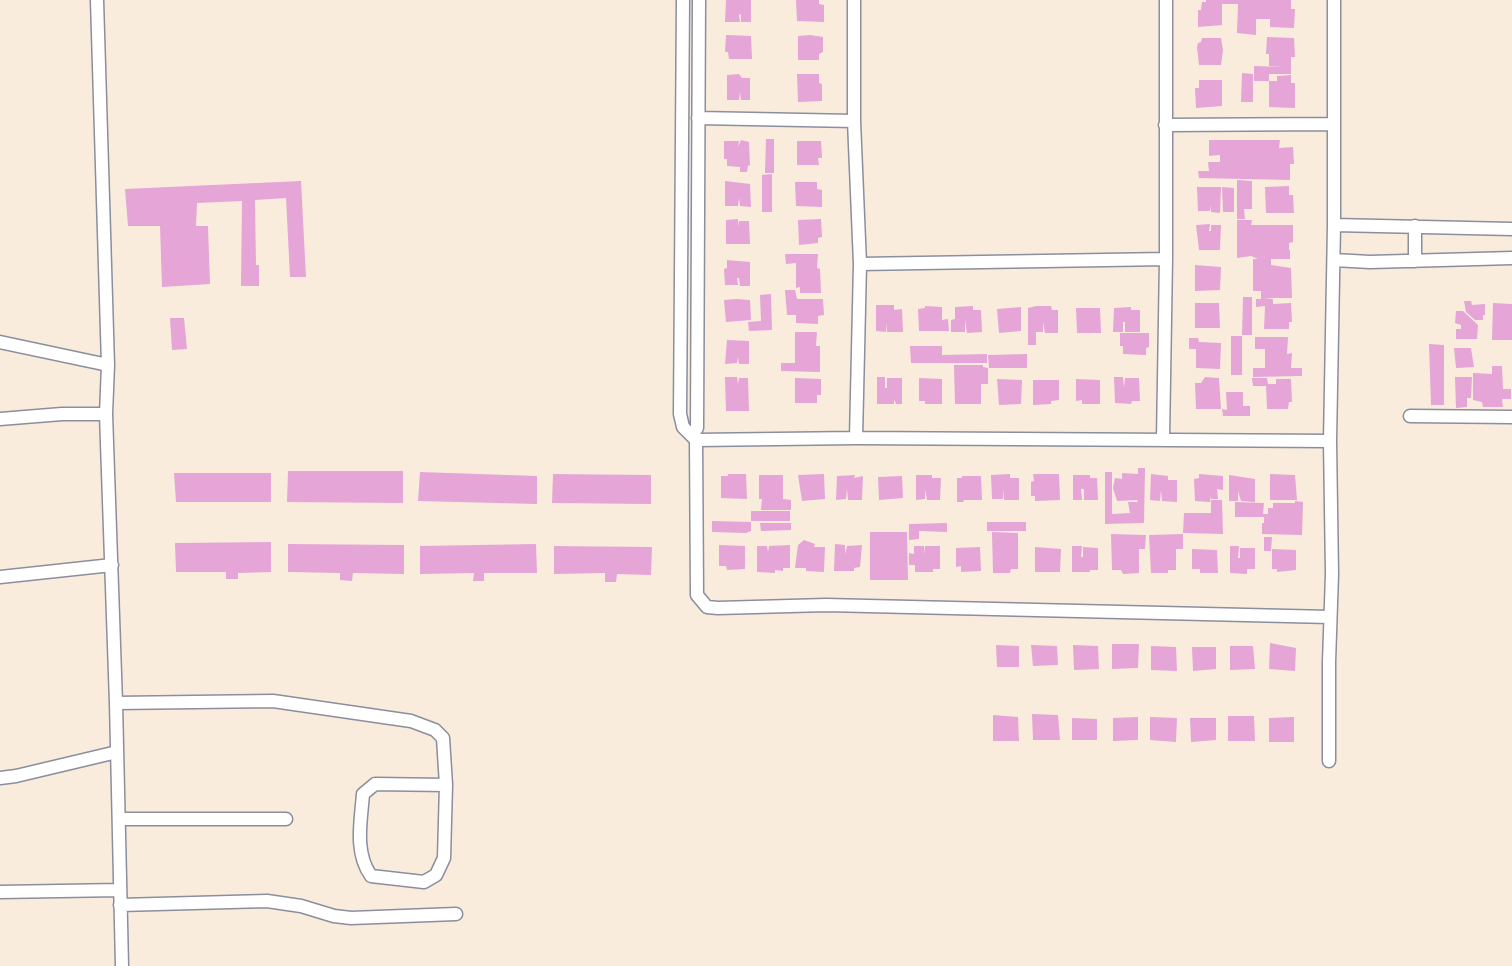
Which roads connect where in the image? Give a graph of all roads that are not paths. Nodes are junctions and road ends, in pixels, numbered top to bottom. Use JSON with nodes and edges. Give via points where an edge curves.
{"nodes":[{"id":1,"x":97,"y":0,"type":"edge"},
{"id":2,"x":683,"y":0,"type":"edge"},
{"id":3,"x":699,"y":0,"type":"edge"},
{"id":4,"x":854,"y":0,"type":"edge"},
{"id":5,"x":1166,"y":0,"type":"edge"},
{"id":6,"x":1334,"y":0,"type":"edge"},
{"id":7,"x":698,"y":118,"type":"junction"},
{"id":8,"x":854,"y":121,"type":"junction"},
{"id":9,"x":1333,"y":124,"type":"junction"},
{"id":10,"x":1165,"y":125,"type":"junction"},
{"id":11,"x":1334,"y":225,"type":"junction"},
{"id":12,"x":1415,"y":226,"type":"junction"},
{"id":13,"x":1512,"y":229,"type":"edge"},
{"id":14,"x":1512,"y":258,"type":"edge"},
{"id":15,"x":1166,"y":259,"type":"junction"},
{"id":16,"x":1334,"y":260,"type":"junction"},
{"id":17,"x":1415,"y":261,"type":"junction"},
{"id":18,"x":860,"y":264,"type":"junction"},
{"id":19,"x":0,"y":342,"type":"edge"},
{"id":20,"x":108,"y":365,"type":"junction"},
{"id":21,"x":106,"y":414,"type":"junction"},
{"id":22,"x":1410,"y":416,"type":"dead end"},
{"id":23,"x":1512,"y":417,"type":"edge"},
{"id":24,"x":0,"y":419,"type":"edge"},
{"id":25,"x":694,"y":438,"type":"junction"},
{"id":26,"x":856,"y":438,"type":"junction"},
{"id":27,"x":1163,"y":439,"type":"junction"},
{"id":28,"x":1330,"y":441,"type":"junction"},
{"id":29,"x":112,"y":565,"type":"junction"},
{"id":30,"x":0,"y":577,"type":"edge"},
{"id":31,"x":1330,"y":617,"type":"junction"},
{"id":32,"x":116,"y":704,"type":"junction"},
{"id":33,"x":117,"y":752,"type":"junction"},
{"id":34,"x":1329,"y":761,"type":"dead end"},
{"id":35,"x":0,"y":778,"type":"edge"},
{"id":36,"x":446,"y":786,"type":"junction"},
{"id":37,"x":120,"y":819,"type":"junction"},
{"id":38,"x":286,"y":819,"type":"dead end"},
{"id":39,"x":120,"y":890,"type":"junction"},
{"id":40,"x":0,"y":892,"type":"edge"},
{"id":41,"x":120,"y":905,"type":"junction"},
{"id":42,"x":456,"y":914,"type":"dead end"},
{"id":43,"x":122,"y":966,"type":"edge"}],
"edges":[{"from":1,"to":20,"type":"street"},
{"from":2,"to":25,"type":"street","via":[[680,414],[683,427]]},
{"from":3,"to":7,"type":"street"},
{"from":4,"to":8,"type":"street"},
{"from":5,"to":10,"type":"street"},
{"from":6,"to":9,"type":"street"},
{"from":7,"to":8,"type":"street"},
{"from":7,"to":25,"type":"street"},
{"from":8,"to":18,"type":"street"},
{"from":9,"to":10,"type":"street"},
{"from":9,"to":11,"type":"street"},
{"from":10,"to":15,"type":"street"},
{"from":11,"to":12,"type":"street"},
{"from":11,"to":16,"type":"street"},
{"from":12,"to":13,"type":"street"},
{"from":12,"to":17,"type":"street"},
{"from":14,"to":17,"type":"street"},
{"from":15,"to":18,"type":"street"},
{"from":15,"to":27,"type":"street"},
{"from":16,"to":17,"type":"street"},
{"from":16,"to":28,"type":"street"},
{"from":18,"to":26,"type":"street"},
{"from":19,"to":20,"type":"street"},
{"from":20,"to":21,"type":"street"},
{"from":21,"to":24,"type":"street"},
{"from":21,"to":29,"type":"street"},
{"from":22,"to":23,"type":"street"},
{"from":25,"to":26,"type":"street"},
{"from":25,"to":31,"type":"street","via":[[697,595],[707,607],[826,605]]},
{"from":26,"to":27,"type":"street"},
{"from":27,"to":28,"type":"street"},
{"from":28,"to":31,"type":"street"},
{"from":29,"to":30,"type":"street"},
{"from":29,"to":32,"type":"street"},
{"from":31,"to":34,"type":"street"},
{"from":32,"to":33,"type":"street"},
{"from":32,"to":36,"type":"street","via":[[273,701],[411,721],[435,730],[443,738]]},
{"from":33,"to":35,"type":"street"},
{"from":33,"to":37,"type":"street"},
{"from":36,"to":36,"type":"street","via":[[444,858],[436,875],[424,882],[371,876],[364,867],[359,845],[363,794],[375,784]]},
{"from":37,"to":38,"type":"street"},
{"from":37,"to":39,"type":"street"},
{"from":39,"to":40,"type":"street"},
{"from":39,"to":41,"type":"street"},
{"from":41,"to":42,"type":"street","via":[[267,900],[351,918]]},
{"from":41,"to":43,"type":"street"}]}
